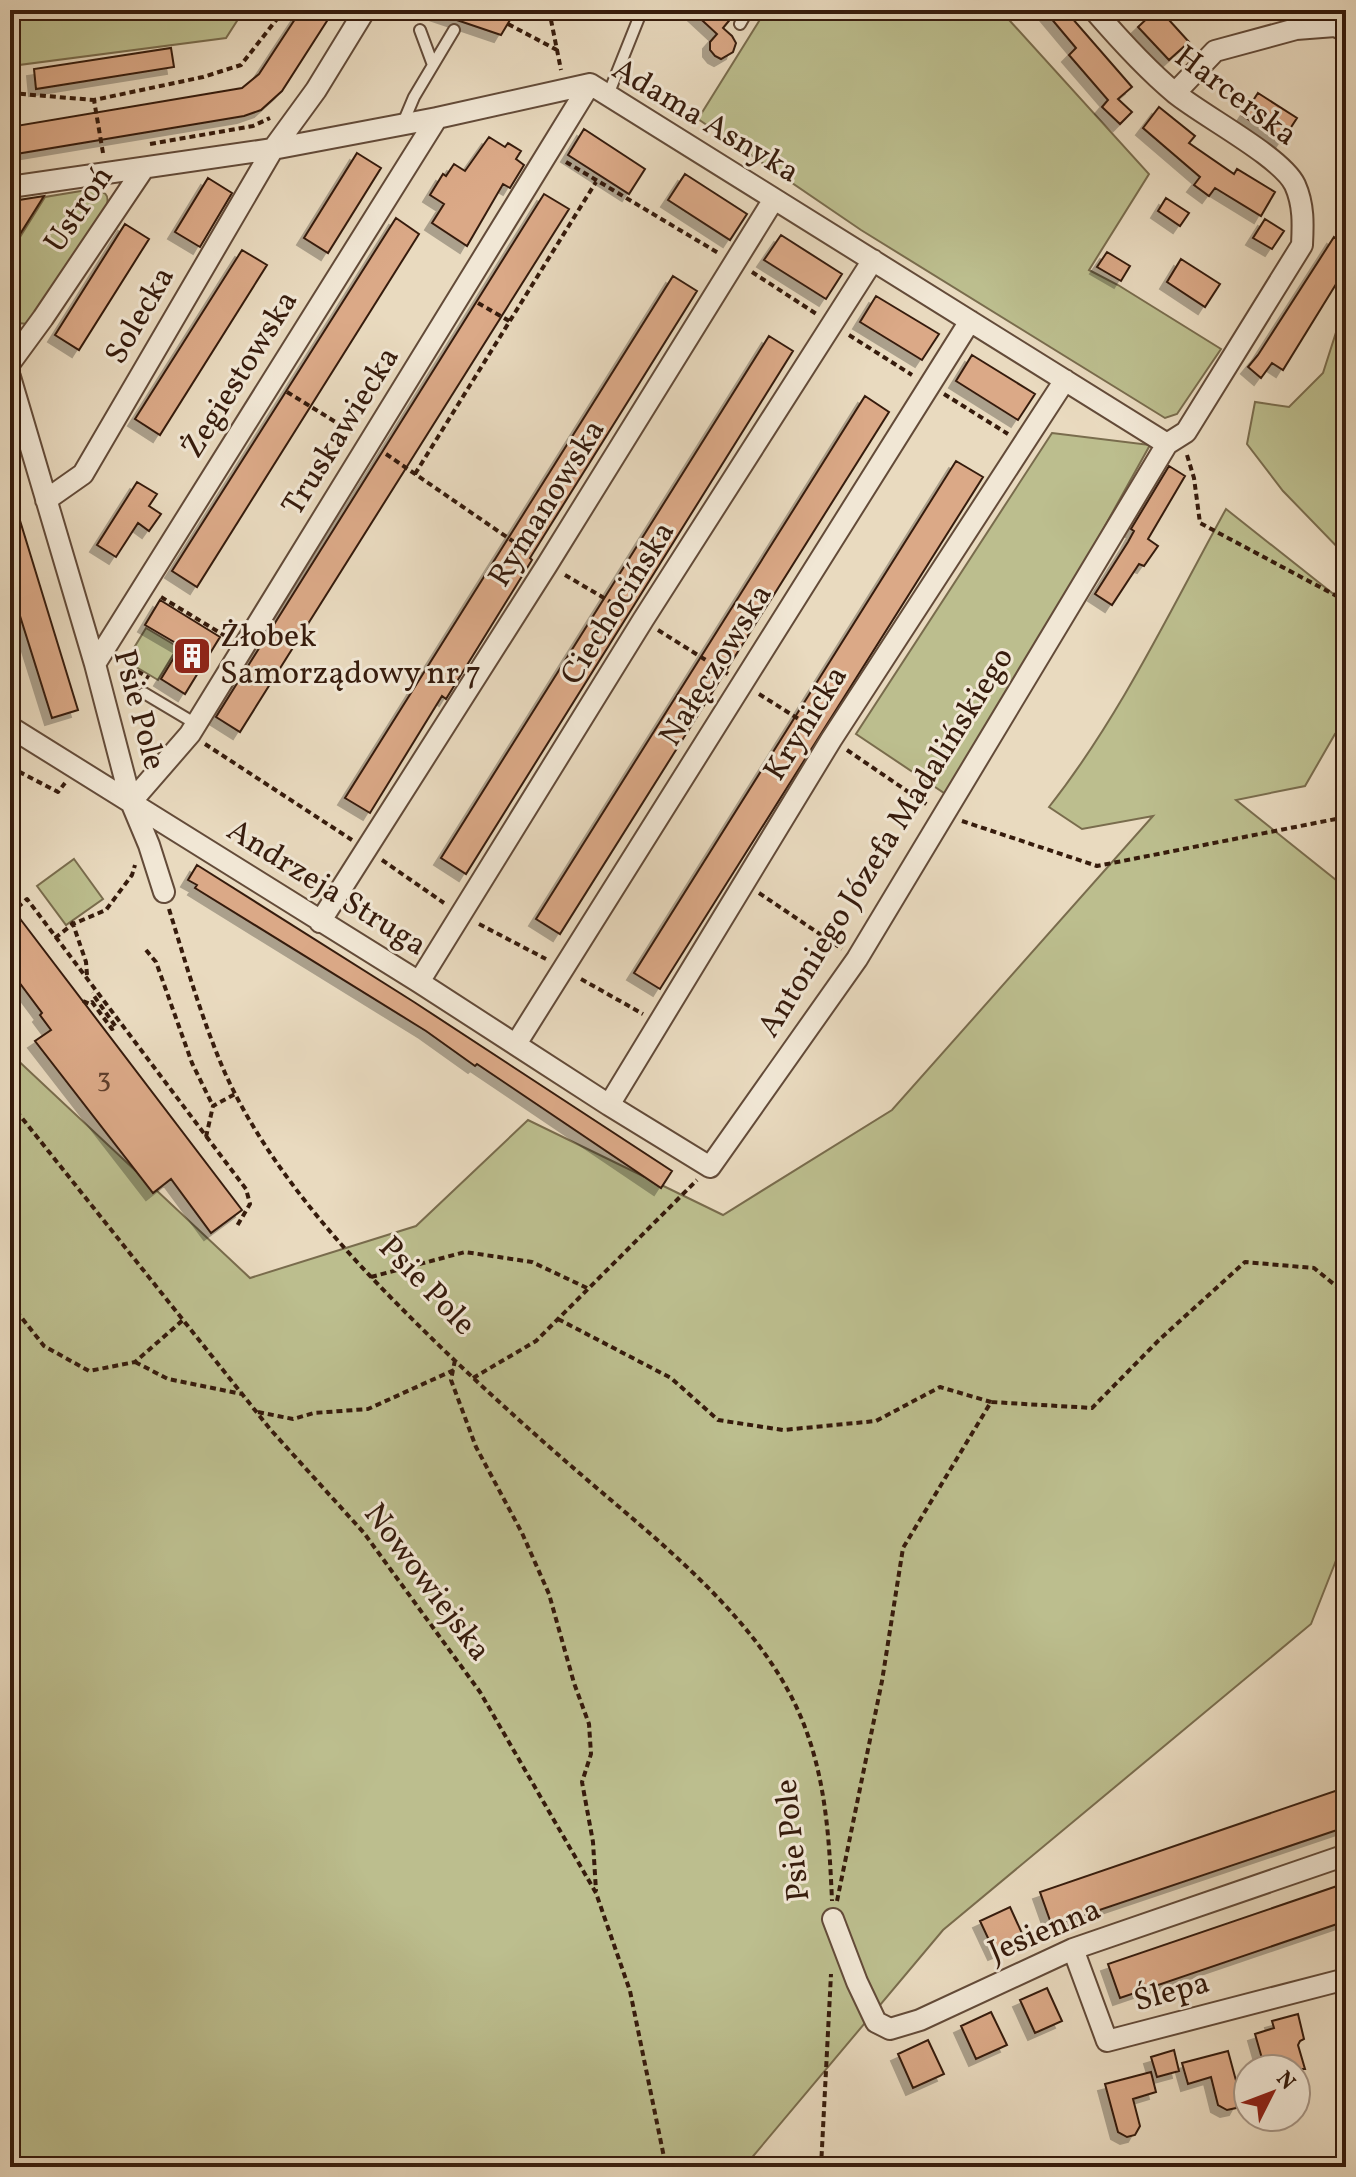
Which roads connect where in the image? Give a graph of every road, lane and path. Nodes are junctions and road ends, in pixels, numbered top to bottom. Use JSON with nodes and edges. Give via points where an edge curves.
{"nodes":[{"id":1,"x":284,"y":10,"type":"edge"},
{"id":2,"x":365,"y":10,"type":"edge"},
{"id":3,"x":549,"y":10,"type":"edge"},
{"id":4,"x":642,"y":10,"type":"edge"},
{"id":5,"x":748,"y":10,"type":"edge"},
{"id":6,"x":1094,"y":10,"type":"edge"},
{"id":7,"x":508,"y":24,"type":"dead end"},
{"id":8,"x":740,"y":24,"type":"dead end"},
{"id":9,"x":420,"y":30,"type":"dead end"},
{"id":10,"x":454,"y":30,"type":"dead end"},
{"id":11,"x":1346,"y":31,"type":"edge"},
{"id":12,"x":557,"y":50,"type":"junction"},
{"id":13,"x":433,"y":65,"type":"junction"},
{"id":14,"x":590,"y":84,"type":"junction"},
{"id":15,"x":565,"y":88,"type":"junction"},
{"id":16,"x":10,"y":93,"type":"edge"},
{"id":17,"x":1175,"y":93,"type":"junction"},
{"id":18,"x":608,"y":95,"type":"junction"},
{"id":19,"x":94,"y":100,"type":"junction"},
{"id":20,"x":274,"y":116,"type":"dead end"},
{"id":21,"x":437,"y":118,"type":"junction"},
{"id":22,"x":403,"y":125,"type":"junction"},
{"id":23,"x":148,"y":145,"type":"dead end"},
{"id":24,"x":273,"y":149,"type":"junction"},
{"id":25,"x":551,"y":152,"type":"junction"},
{"id":26,"x":144,"y":168,"type":"junction"},
{"id":27,"x":107,"y":173,"type":"junction"},
{"id":28,"x":596,"y":182,"type":"junction"},
{"id":29,"x":10,"y":187,"type":"edge"},
{"id":30,"x":774,"y":199,"type":"junction"},
{"id":31,"x":873,"y":260,"type":"junction"},
{"id":32,"x":734,"y":262,"type":"junction"},
{"id":33,"x":462,"y":293,"type":"junction"},
{"id":34,"x":970,"y":321,"type":"junction"},
{"id":35,"x":511,"y":322,"type":"junction"},
{"id":36,"x":832,"y":324,"type":"junction"},
{"id":37,"x":10,"y":363,"type":"edge"},
{"id":38,"x":10,"y":377,"type":"edge"},
{"id":39,"x":1065,"y":380,"type":"junction"},
{"id":40,"x":272,"y":383,"type":"junction"},
{"id":41,"x":929,"y":386,"type":"junction"},
{"id":42,"x":1024,"y":443,"type":"junction"},
{"id":43,"x":370,"y":444,"type":"junction"},
{"id":44,"x":1167,"y":444,"type":"junction"},
{"id":45,"x":415,"y":474,"type":"junction"},
{"id":46,"x":46,"y":500,"type":"junction"},
{"id":47,"x":547,"y":565,"type":"junction"},
{"id":48,"x":596,"y":593,"type":"dead end"},
{"id":49,"x":161,"y":597,"type":"dead end"},
{"id":50,"x":1346,"y":601,"type":"edge"},
{"id":51,"x":674,"y":640,"type":"dead end"},
{"id":52,"x":223,"y":644,"type":"dead end"},
{"id":53,"x":695,"y":653,"type":"dead end"},
{"id":54,"x":95,"y":664,"type":"junction"},
{"id":55,"x":144,"y":693,"type":"dead end"},
{"id":56,"x":768,"y":700,"type":"dead end"},
{"id":57,"x":10,"y":727,"type":"edge"},
{"id":58,"x":193,"y":729,"type":"junction"},
{"id":59,"x":831,"y":740,"type":"junction"},
{"id":60,"x":10,"y":767,"type":"edge"},
{"id":61,"x":67,"y":780,"type":"dead end"},
{"id":62,"x":131,"y":802,"type":"junction"},
{"id":63,"x":943,"y":815,"type":"junction"},
{"id":64,"x":1346,"y":817,"type":"edge"},
{"id":65,"x":366,"y":849,"type":"junction"},
{"id":66,"x":136,"y":864,"type":"dead end"},
{"id":67,"x":744,"y":883,"type":"junction"},
{"id":68,"x":164,"y":892,"type":"joint"},
{"id":69,"x":10,"y":914,"type":"edge"},
{"id":70,"x":461,"y":914,"type":"junction"},
{"id":71,"x":320,"y":922,"type":"junction"},
{"id":72,"x":72,"y":923,"type":"junction"},
{"id":73,"x":55,"y":938,"type":"junction"},
{"id":74,"x":146,"y":950,"type":"dead end"},
{"id":75,"x":857,"y":959,"type":"junction"},
{"id":76,"x":564,"y":968,"type":"junction"},
{"id":77,"x":87,"y":977,"type":"junction"},
{"id":78,"x":419,"y":982,"type":"junction"},
{"id":79,"x":92,"y":993,"type":"dead end"},
{"id":80,"x":83,"y":1001,"type":"dead end"},
{"id":81,"x":658,"y":1023,"type":"junction"},
{"id":82,"x":516,"y":1044,"type":"junction"},
{"id":83,"x":236,"y":1094,"type":"junction"},
{"id":84,"x":10,"y":1103,"type":"edge"},
{"id":85,"x":609,"y":1105,"type":"junction"},
{"id":86,"x":213,"y":1106,"type":"junction"},
{"id":87,"x":206,"y":1137,"type":"junction"},
{"id":88,"x":710,"y":1167,"type":"junction"},
{"id":89,"x":237,"y":1226,"type":"dead end"},
{"id":90,"x":371,"y":1277,"type":"junction"},
{"id":91,"x":588,"y":1289,"type":"junction"},
{"id":92,"x":1346,"y":1294,"type":"edge"},
{"id":93,"x":10,"y":1303,"type":"edge"},
{"id":94,"x":558,"y":1319,"type":"junction"},
{"id":95,"x":183,"y":1320,"type":"junction"},
{"id":96,"x":455,"y":1360,"type":"junction"},
{"id":97,"x":135,"y":1362,"type":"junction"},
{"id":98,"x":454,"y":1370,"type":"junction"},
{"id":99,"x":473,"y":1378,"type":"junction"},
{"id":100,"x":242,"y":1394,"type":"junction"},
{"id":101,"x":991,"y":1402,"type":"junction"},
{"id":102,"x":256,"y":1411,"type":"junction"},
{"id":103,"x":1346,"y":1855,"type":"edge"},
{"id":104,"x":596,"y":1893,"type":"junction"},
{"id":105,"x":833,"y":1919,"type":"junction"},
{"id":106,"x":1073,"y":1949,"type":"junction"},
{"id":107,"x":831,"y":1963,"type":"dead end"},
{"id":108,"x":1346,"y":1979,"type":"edge"},
{"id":109,"x":666,"y":2167,"type":"edge"},
{"id":110,"x":821,"y":2167,"type":"edge"}],
"edges":[{"from":1,"to":19,"type":"path","via":[[241,65]]},
{"from":2,"to":24,"type":"street","name":"Solecka"},
{"from":3,"to":12,"type":"path"},
{"from":4,"to":18,"type":"lane"},
{"from":5,"to":8,"type":"lane"},
{"from":6,"to":17,"type":"street","name":"Harcerska"},
{"from":7,"to":12,"type":"path"},
{"from":9,"to":13,"type":"lane"},
{"from":10,"to":13,"type":"lane"},
{"from":11,"to":17,"type":"street","via":[[1335,26],[1296,29],[1215,51]]},
{"from":12,"to":15,"type":"path"},
{"from":13,"to":22,"type":"lane"},
{"from":14,"to":15,"type":"street","name":"Adama Asnyka"},
{"from":14,"to":18,"type":"street","name":"Adama Asnyka"},
{"from":14,"to":25,"type":"street","name":"Truskawiecka"},
{"from":15,"to":21,"type":"street","name":"Adama Asnyka"},
{"from":16,"to":19,"type":"path"},
{"from":17,"to":44,"type":"street","name":"Harcerska","via":[[1279,164],[1295,185],[1304,216],[1302,245],[1186,432]]},
{"from":18,"to":30,"type":"street","name":"Adama Asnyka"},
{"from":19,"to":27,"type":"path"},
{"from":20,"to":23,"type":"path","via":[[253,126]]},
{"from":21,"to":22,"type":"street","name":"Adama Asnyka"},
{"from":21,"to":40,"type":"street","name":"Żegiestowska"},
{"from":22,"to":24,"type":"street","name":"Adama Asnyka"},
{"from":24,"to":26,"type":"street","name":"Adama Asnyka"},
{"from":24,"to":46,"type":"street","name":"Solecka","via":[[83,474]]},
{"from":25,"to":28,"type":"path"},
{"from":25,"to":33,"type":"street","name":"Truskawiecka"},
{"from":26,"to":27,"type":"street","name":"Adama Asnyka"},
{"from":26,"to":37,"type":"street","name":"Ustroń"},
{"from":27,"to":29,"type":"street","name":"Adama Asnyka"},
{"from":28,"to":32,"type":"path"},
{"from":28,"to":35,"type":"path"},
{"from":30,"to":31,"type":"street","name":"Adama Asnyka"},
{"from":30,"to":32,"type":"street","name":"Rymanowska"},
{"from":31,"to":34,"type":"street","name":"Adama Asnyka"},
{"from":31,"to":36,"type":"street","name":"Ciechocińska"},
{"from":32,"to":36,"type":"path"},
{"from":32,"to":47,"type":"street","name":"Rymanowska"},
{"from":33,"to":35,"type":"path"},
{"from":33,"to":43,"type":"street","name":"Truskawiecka"},
{"from":34,"to":39,"type":"street","name":"Adama Asnyka"},
{"from":34,"to":41,"type":"street","name":"Nałęczowska"},
{"from":35,"to":45,"type":"path"},
{"from":36,"to":41,"type":"path"},
{"from":36,"to":70,"type":"street","name":"Ciechocińska"},
{"from":38,"to":46,"type":"street","name":"Psie Pole"},
{"from":39,"to":42,"type":"street","name":"Krynicka"},
{"from":39,"to":44,"type":"street","name":"Adama Asnyka"},
{"from":40,"to":43,"type":"path"},
{"from":40,"to":54,"type":"street","name":"Żegiestowska"},
{"from":41,"to":42,"type":"path"},
{"from":41,"to":76,"type":"street","name":"Nałęczowska"},
{"from":42,"to":59,"type":"street","name":"Krynicka"},
{"from":43,"to":45,"type":"path"},
{"from":43,"to":58,"type":"street","name":"Truskawiecka"},
{"from":44,"to":50,"type":"path","via":[[1184,446],[1200,523]]},
{"from":44,"to":63,"type":"street","name":"Antoniego Józefa Madalińskiego"},
{"from":45,"to":47,"type":"path"},
{"from":46,"to":54,"type":"street","name":"Psie Pole"},
{"from":47,"to":48,"type":"path"},
{"from":47,"to":65,"type":"street","name":"Rymanowska"},
{"from":49,"to":52,"type":"path","via":[[228,637]]},
{"from":51,"to":53,"type":"path"},
{"from":54,"to":62,"type":"street","name":"Psie Pole"},
{"from":55,"to":58,"type":"lane"},
{"from":56,"to":59,"type":"path"},
{"from":57,"to":62,"type":"street","name":"Andrzeja Struga"},
{"from":58,"to":62,"type":"street","name":"Truskawiecka"},
{"from":58,"to":65,"type":"path"},
{"from":59,"to":63,"type":"path"},
{"from":59,"to":67,"type":"street","name":"Krynicka"},
{"from":60,"to":61,"type":"path","via":[[58,792]]},
{"from":62,"to":68,"type":"street","name":"Psie Pole"},
{"from":62,"to":71,"type":"street","name":"Andrzeja Struga"},
{"from":63,"to":64,"type":"path","via":[[1097,866]]},
{"from":63,"to":75,"type":"street","name":"Antoniego Józefa Madalińskiego"},
{"from":65,"to":70,"type":"path"},
{"from":65,"to":71,"type":"street","name":"Rymanowska"},
{"from":66,"to":72,"type":"path","via":[[106,910]]},
{"from":67,"to":75,"type":"path"},
{"from":67,"to":81,"type":"street","name":"Krynicka"},
{"from":68,"to":83,"type":"path","name":"Psie Pole","via":[[200,1009]]},
{"from":69,"to":73,"type":"path","via":[[27,899]]},
{"from":70,"to":76,"type":"path"},
{"from":70,"to":78,"type":"street","name":"Ciechocińska"},
{"from":71,"to":78,"type":"street","name":"Andrzeja Struga"},
{"from":72,"to":73,"type":"path"},
{"from":72,"to":77,"type":"path"},
{"from":73,"to":77,"type":"path"},
{"from":74,"to":86,"type":"path","via":[[156,962]]},
{"from":75,"to":88,"type":"street","name":"Antoniego Józefa Madalińskiego"},
{"from":76,"to":81,"type":"path"},
{"from":76,"to":82,"type":"street","name":"Nałęczowska"},
{"from":77,"to":87,"type":"path"},
{"from":78,"to":82,"type":"street","name":"Andrzeja Struga"},
{"from":79,"to":80,"type":"path","via":[[116,1027],[112,1029],[92,1002]]},
{"from":81,"to":85,"type":"street","name":"Krynicka"},
{"from":82,"to":85,"type":"street","name":"Andrzeja Struga"},
{"from":83,"to":86,"type":"path"},
{"from":83,"to":90,"type":"path","name":"Psie Pole","via":[[281,1168]]},
{"from":84,"to":95,"type":"path","name":"Nowowiejska"},
{"from":85,"to":88,"type":"street"},
{"from":86,"to":87,"type":"path"},
{"from":87,"to":89,"type":"path","via":[[249,1196],[247,1212]]},
{"from":88,"to":91,"type":"path"},
{"from":90,"to":91,"type":"path","via":[[465,1252],[532,1262]]},
{"from":90,"to":96,"type":"path","name":"Psie Pole"},
{"from":91,"to":94,"type":"path"},
{"from":92,"to":101,"type":"path","via":[[1314,1268],[1245,1262],[1092,1408]]},
{"from":93,"to":97,"type":"path","via":[[44,1346],[89,1371]]},
{"from":94,"to":99,"type":"path","via":[[536,1341]]},
{"from":94,"to":101,"type":"path","via":[[671,1378],[718,1420],[783,1430],[876,1421],[940,1387]]},
{"from":95,"to":97,"type":"path"},
{"from":95,"to":100,"type":"path","name":"Nowowiejska"},
{"from":96,"to":98,"type":"path"},
{"from":96,"to":99,"type":"path","name":"Psie Pole"},
{"from":97,"to":100,"type":"path","via":[[168,1379]]},
{"from":98,"to":102,"type":"path","via":[[368,1409],[293,1419]]},
{"from":98,"to":104,"type":"path","via":[[451,1380],[476,1447],[549,1594],[589,1724],[591,1754],[582,1782]]},
{"from":99,"to":105,"type":"path","name":"Psie Pole","via":[[659,1541],[719,1599],[764,1654],[794,1702],[817,1764],[828,1819]]},
{"from":100,"to":102,"type":"path","name":"Nowowiejska"},
{"from":101,"to":105,"type":"path","via":[[903,1548],[882,1681]]},
{"from":102,"to":104,"type":"path","name":"Nowowiejska","via":[[364,1533],[480,1692]]},
{"from":103,"to":106,"type":"street","name":"Jesienna"},
{"from":104,"to":109,"type":"path","name":"Nowowiejska","via":[[630,1991]]},
{"from":105,"to":106,"type":"street","name":"Jesienna","via":[[876,2022],[890,2029]]},
{"from":106,"to":108,"type":"street","name":"Ślepa","via":[[1107,2041]]},
{"from":107,"to":110,"type":"path"}]}
